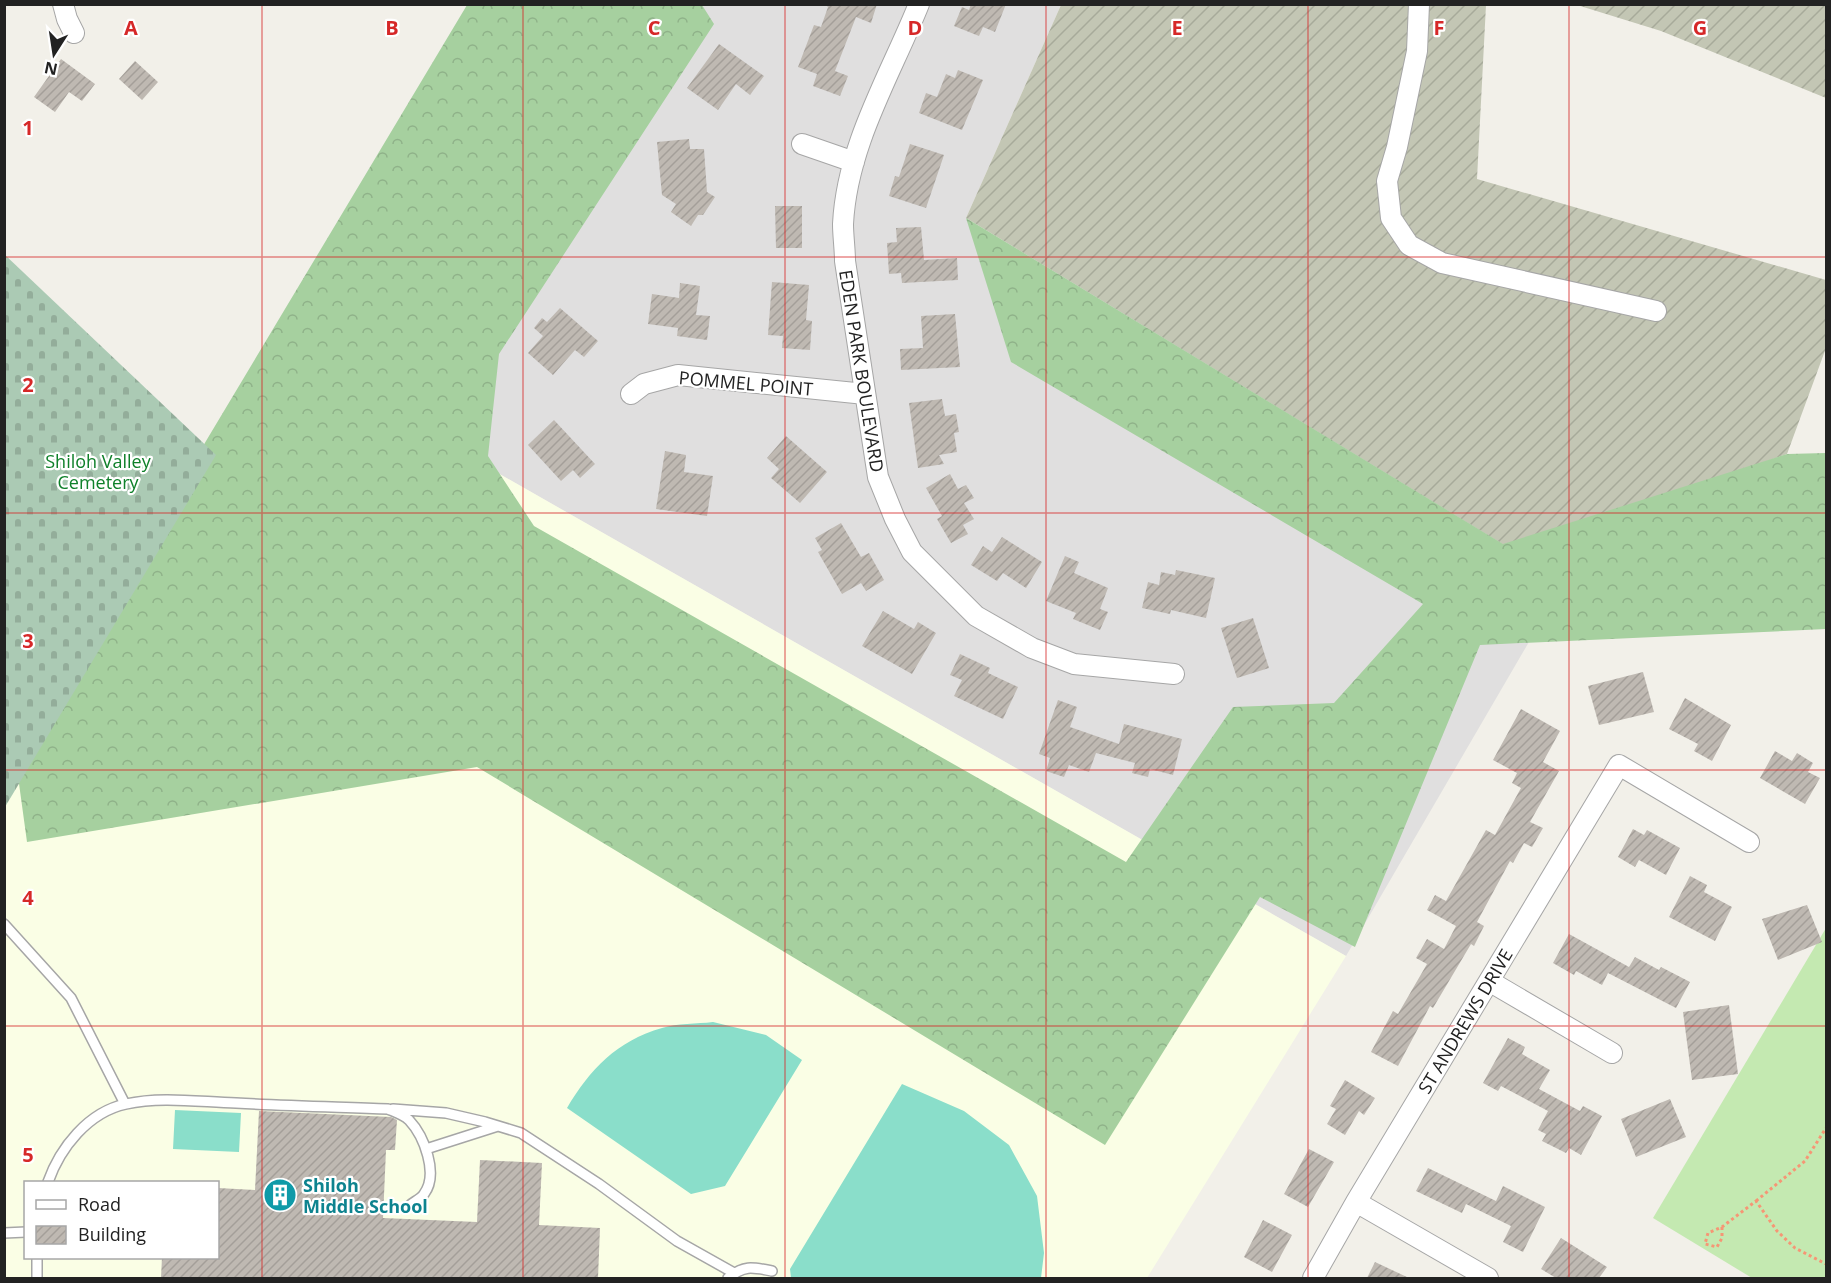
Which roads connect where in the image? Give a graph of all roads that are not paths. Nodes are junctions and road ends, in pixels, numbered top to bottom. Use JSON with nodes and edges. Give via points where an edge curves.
{"nodes":[{"id":1,"x":63,"y":4,"type":"edge"},
{"id":2,"x":920,"y":4,"type":"edge"},
{"id":3,"x":1419,"y":4,"type":"edge"},
{"id":4,"x":74,"y":33,"type":"dead end"},
{"id":5,"x":802,"y":144,"type":"dead end"},
{"id":6,"x":854,"y":162,"type":"junction"},
{"id":7,"x":1656,"y":311,"type":"dead end"},
{"id":8,"x":631,"y":394,"type":"dead end"},
{"id":9,"x":865,"y":394,"type":"junction"},
{"id":10,"x":1174,"y":674,"type":"dead end"},
{"id":11,"x":1749,"y":842,"type":"dead end"},
{"id":12,"x":4,"y":924,"type":"edge"},
{"id":13,"x":1489,"y":981,"type":"junction"},
{"id":14,"x":1612,"y":1053,"type":"dead end"},
{"id":15,"x":125,"y":1104,"type":"junction"},
{"id":16,"x":388,"y":1109,"type":"junction"},
{"id":17,"x":498,"y":1126,"type":"junction"},
{"id":18,"x":426,"y":1149,"type":"junction"},
{"id":19,"x":48,"y":1181,"type":"edge"},
{"id":20,"x":1356,"y":1202,"type":"junction"},
{"id":21,"x":409,"y":1206,"type":"dead end"},
{"id":22,"x":24,"y":1232,"type":"edge"},
{"id":23,"x":4,"y":1233,"type":"edge"},
{"id":24,"x":37,"y":1259,"type":"edge"},
{"id":25,"x":772,"y":1271,"type":"dead end"},
{"id":26,"x":731,"y":1276,"type":"edge"},
{"id":27,"x":37,"y":1278,"type":"edge"},
{"id":28,"x":1313,"y":1278,"type":"edge"},
{"id":29,"x":1488,"y":1278,"type":"edge"}],
"edges":[{"from":1,"to":4,"type":"street"},
{"from":2,"to":6,"type":"street","name":"EDEN PARK BOULEVARD","via":[[861,136]]},
{"from":3,"to":7,"type":"street","via":[[1417,51],[1387,181],[1391,218],[1409,245],[1442,263]]},
{"from":5,"to":6,"type":"street"},
{"from":6,"to":9,"type":"street","name":"EDEN PARK BOULEVARD","via":[[843,224]]},
{"from":8,"to":9,"type":"street","name":"POMMEL POINT","via":[[644,384],[678,375]]},
{"from":9,"to":10,"type":"street","name":"EDEN PARK BOULEVARD","via":[[878,477],[895,519],[912,552],[976,616],[1032,648],[1074,664]]},
{"from":11,"to":13,"type":"street","name":"ST ANDREWS DRIVE","via":[[1619,765]]},
{"from":12,"to":15,"type":"lane","via":[[71,998]]},
{"from":13,"to":14,"type":"street"},
{"from":13,"to":20,"type":"street","name":"ST ANDREWS DRIVE"},
{"from":15,"to":16,"type":"lane","via":[[169,1100]]},
{"from":15,"to":19,"type":"lane","via":[[78,1131]]},
{"from":16,"to":17,"type":"lane","via":[[446,1113]]},
{"from":16,"to":18,"type":"lane","via":[[407,1118]]},
{"from":17,"to":18,"type":"lane"},
{"from":17,"to":26,"type":"lane","via":[[521,1134],[599,1184]]},
{"from":18,"to":21,"type":"lane","via":[[429,1180],[424,1195]]},
{"from":20,"to":28,"type":"street","name":"ST ANDREWS DRIVE"},
{"from":20,"to":29,"type":"street"},
{"from":22,"to":23,"type":"lane"},
{"from":24,"to":27,"type":"lane"},
{"from":25,"to":26,"type":"lane","via":[[742,1268]]}]}
